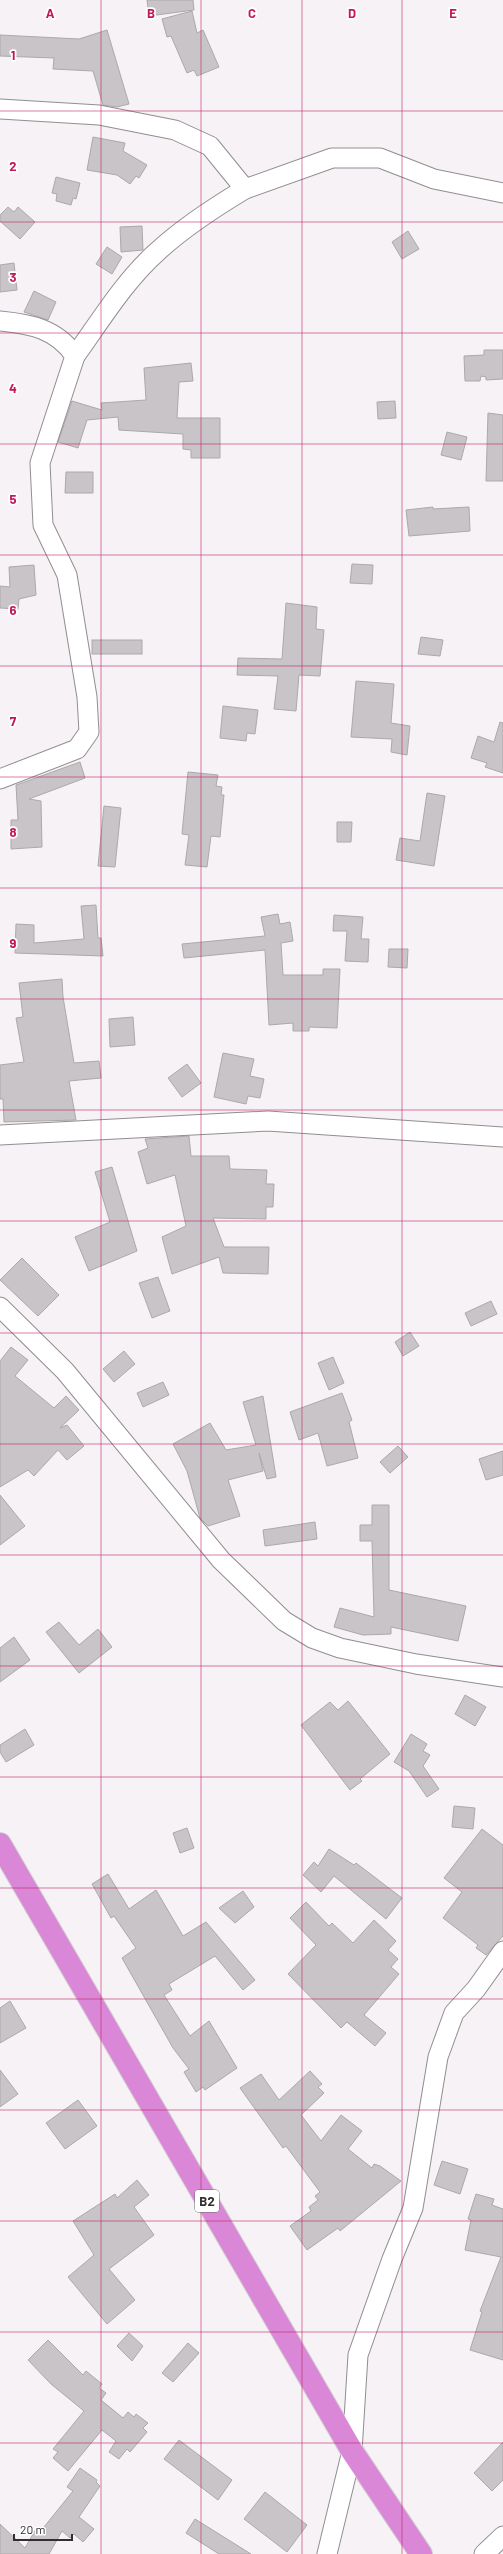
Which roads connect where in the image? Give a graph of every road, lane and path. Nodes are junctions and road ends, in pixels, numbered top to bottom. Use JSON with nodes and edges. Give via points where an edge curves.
{"nodes":[{"id":1,"x":0,"y":109,"type":"edge"},
{"id":2,"x":245,"y":189,"type":"junction"},
{"id":3,"x":503,"y":193,"type":"edge"},
{"id":4,"x":0,"y":321,"type":"edge"},
{"id":5,"x":76,"y":356,"type":"junction"},
{"id":6,"x":0,"y":779,"type":"edge"},
{"id":7,"x":0,"y":1135,"type":"edge"},
{"id":8,"x":503,"y":1137,"type":"edge"},
{"id":9,"x":0,"y":1307,"type":"edge"},
{"id":10,"x":503,"y":1677,"type":"edge"},
{"id":11,"x":0,"y":1844,"type":"edge"},
{"id":12,"x":503,"y":1951,"type":"edge"},
{"id":13,"x":352,"y":2451,"type":"junction"},
{"id":14,"x":503,"y":2536,"type":"edge"},
{"id":15,"x":327,"y":2554,"type":"edge"},
{"id":16,"x":421,"y":2554,"type":"edge"},
{"id":17,"x":484,"y":2554,"type":"edge"}],
"edges":[{"from":1,"to":2,"type":"street","via":[[99,115],[174,130],[210,146]]},
{"from":2,"to":3,"type":"street","via":[[332,158],[380,158],[434,179]]},
{"from":2,"to":5,"type":"street","via":[[158,251],[121,292]]},
{"from":4,"to":5,"type":"street","via":[[28,323],[53,333],[68,344]]},
{"from":5,"to":6,"type":"street","via":[[40,463],[43,525],[67,575],[87,698],[89,732],[77,749]]},
{"from":7,"to":8,"type":"street","via":[[268,1121]]},
{"from":9,"to":10,"type":"street","via":[[65,1371],[221,1560],[284,1621],[312,1638],[340,1648],[416,1664]]},
{"from":11,"to":13,"type":"highway","number":"B2"},
{"from":12,"to":13,"type":"street","via":[[476,1989],[454,2013],[438,2057],[413,2208],[358,2355]]},
{"from":13,"to":15,"type":"street"},
{"from":13,"to":16,"type":"highway","number":"B2"},
{"from":14,"to":17,"type":"street"}]}
